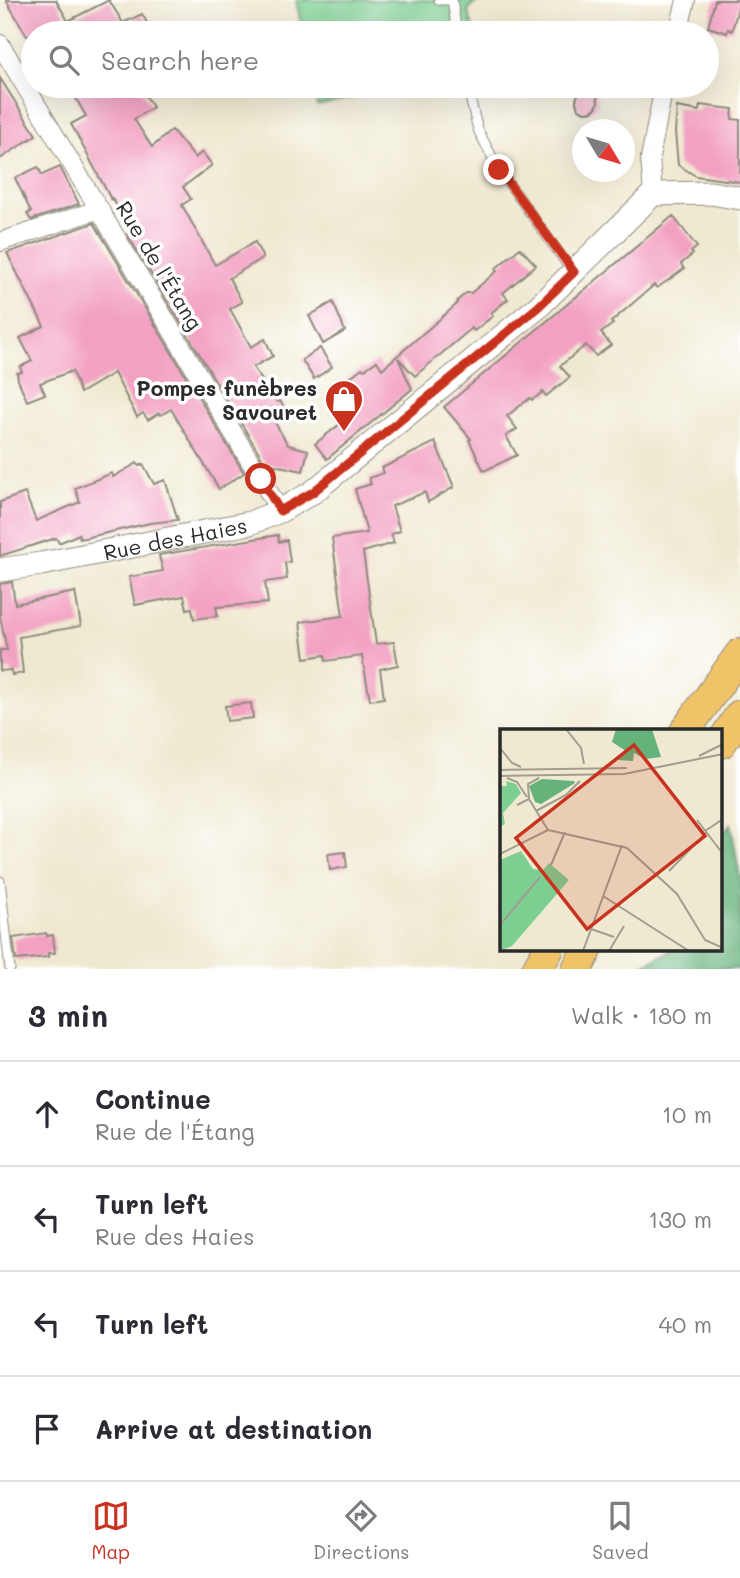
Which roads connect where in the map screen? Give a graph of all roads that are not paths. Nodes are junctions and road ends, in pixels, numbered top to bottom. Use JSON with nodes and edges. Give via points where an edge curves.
{"nodes":[{"id":1,"x":439,"y":0,"type":"edge"},
{"id":2,"x":452,"y":0,"type":"edge"},
{"id":3,"x":686,"y":0,"type":"edge"},
{"id":4,"x":455,"y":21,"type":"edge"},
{"id":5,"x":681,"y":21,"type":"edge"},
{"id":6,"x":0,"y":44,"type":"edge"},
{"id":7,"x":21,"y":79,"type":"edge"},
{"id":8,"x":33,"y":98,"type":"edge"},
{"id":9,"x":470,"y":98,"type":"edge"},
{"id":10,"x":662,"y":98,"type":"edge"},
{"id":11,"x":653,"y":194,"type":"junction"},
{"id":12,"x":740,"y":198,"type":"edge"},
{"id":13,"x":100,"y":209,"type":"junction"},
{"id":14,"x":0,"y":242,"type":"edge"},
{"id":15,"x":574,"y":272,"type":"junction"},
{"id":16,"x":280,"y":511,"type":"junction"},
{"id":17,"x":0,"y":570,"type":"edge"},
{"id":18,"x":740,"y":654,"type":"edge"},
{"id":19,"x":740,"y":715,"type":"edge"},
{"id":20,"x":686,"y":729,"type":"edge"},
{"id":21,"x":722,"y":742,"type":"edge"},
{"id":22,"x":0,"y":881,"type":"edge"},
{"id":23,"x":547,"y":951,"type":"edge"},
{"id":24,"x":586,"y":951,"type":"edge"},
{"id":25,"x":10,"y":969,"type":"edge"},
{"id":26,"x":537,"y":969,"type":"edge"},
{"id":27,"x":577,"y":969,"type":"edge"}],
"edges":[{"from":1,"to":2,"type":"lane"},
{"from":2,"to":4,"type":"lane"},
{"from":3,"to":5,"type":"street"},
{"from":6,"to":7,"type":"street","name":"Rue de l'Étang"},
{"from":8,"to":13,"type":"street","name":"Rue de l'Étang"},
{"from":9,"to":15,"type":"lane","via":[[478,130],[499,170]]},
{"from":10,"to":11,"type":"street","via":[[650,158]]},
{"from":11,"to":12,"type":"street","via":[[711,193]]},
{"from":11,"to":15,"type":"street","name":"Rue des Haies"},
{"from":13,"to":14,"type":"street"},
{"from":13,"to":16,"type":"street","name":"Rue de l'Étang"},
{"from":15,"to":16,"type":"street","name":"Rue des Haies","via":[[538,307],[324,483]]},
{"from":16,"to":17,"type":"street","name":"Rue des Haies","via":[[237,526]]},
{"from":18,"to":20,"type":"highway"},
{"from":19,"to":21,"type":"highway"},
{"from":22,"to":25,"type":"lane"},
{"from":23,"to":26,"type":"highway"},
{"from":24,"to":27,"type":"highway"}]}
